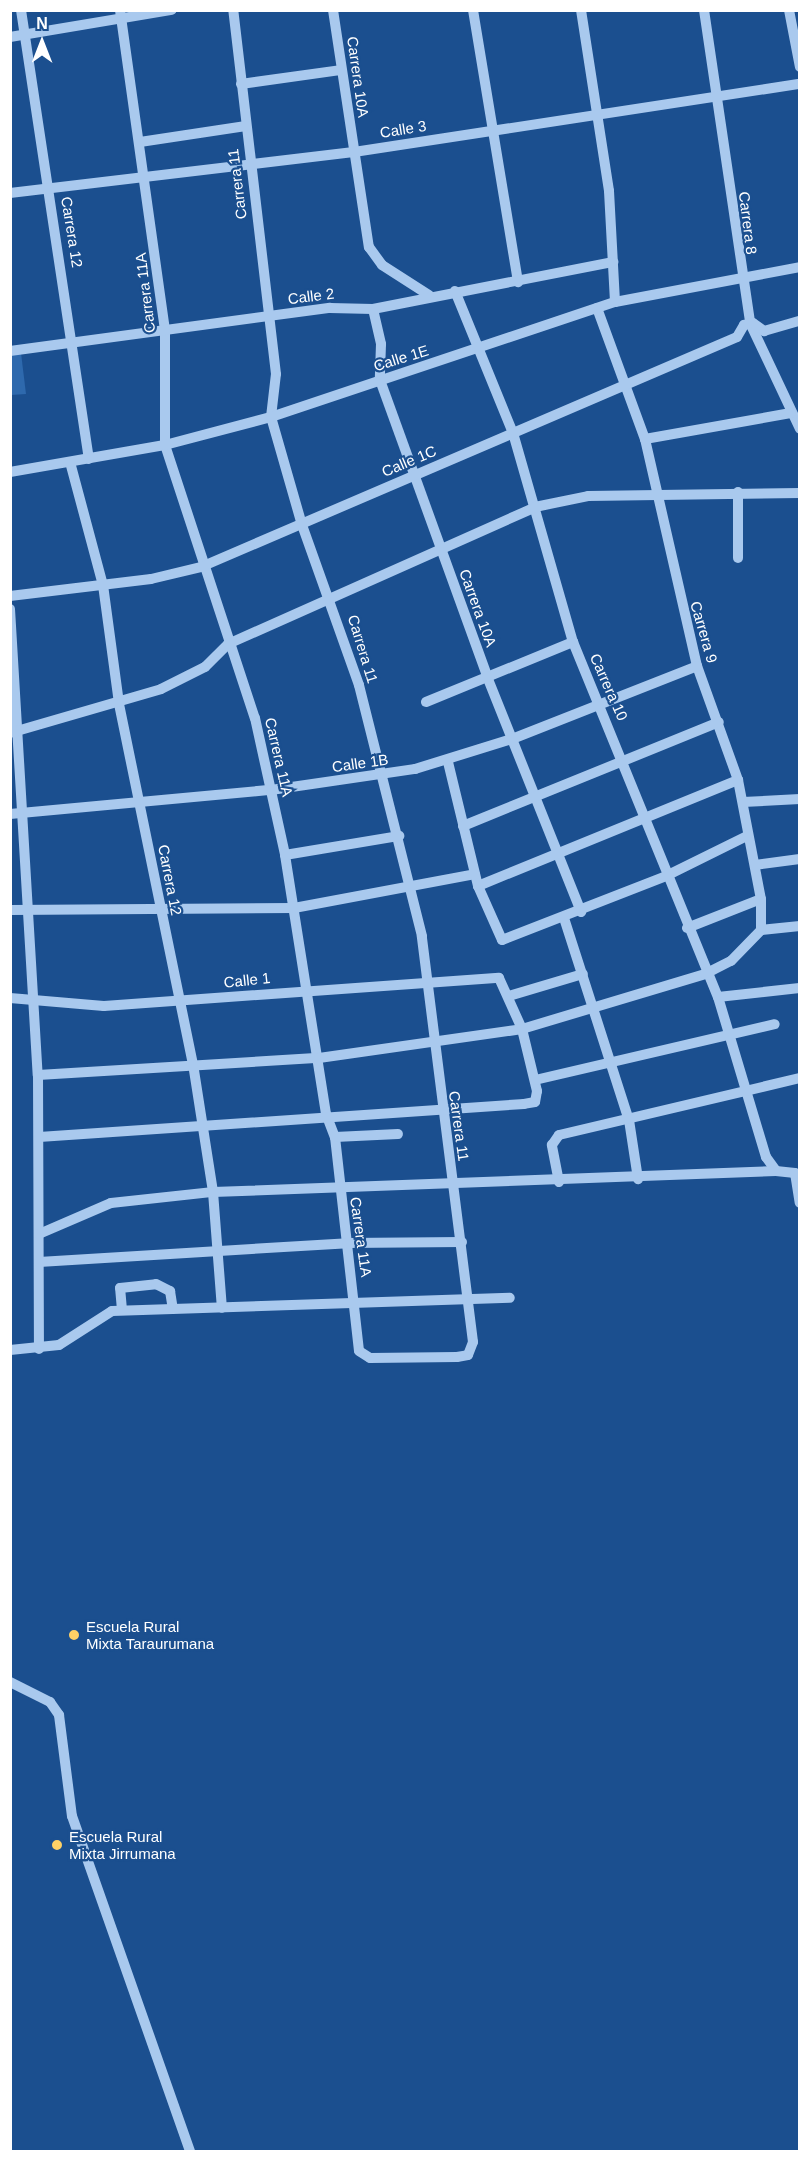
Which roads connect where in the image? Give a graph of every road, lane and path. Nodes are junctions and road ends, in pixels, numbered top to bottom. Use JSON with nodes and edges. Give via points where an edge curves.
{"nodes":[{"id":1,"x":21,"y":10,"type":"edge"},
{"id":2,"x":172,"y":10,"type":"edge"},
{"id":3,"x":233,"y":10,"type":"edge"},
{"id":4,"x":333,"y":10,"type":"edge"},
{"id":5,"x":473,"y":10,"type":"edge"},
{"id":6,"x":581,"y":10,"type":"edge"},
{"id":7,"x":704,"y":10,"type":"edge"},
{"id":8,"x":789,"y":10,"type":"edge"},
{"id":9,"x":121,"y":14,"type":"edge"},
{"id":10,"x":25,"y":34,"type":"junction"},
{"id":11,"x":10,"y":37,"type":"edge"},
{"id":12,"x":800,"y":67,"type":"edge"},
{"id":13,"x":340,"y":70,"type":"junction"},
{"id":14,"x":241,"y":84,"type":"junction"},
{"id":15,"x":800,"y":84,"type":"edge"},
{"id":16,"x":718,"y":100,"type":"junction"},
{"id":17,"x":597,"y":116,"type":"junction"},
{"id":18,"x":246,"y":126,"type":"junction"},
{"id":19,"x":490,"y":131,"type":"junction"},
{"id":20,"x":140,"y":142,"type":"junction"},
{"id":21,"x":354,"y":152,"type":"junction"},
{"id":22,"x":250,"y":162,"type":"junction"},
{"id":23,"x":146,"y":177,"type":"junction"},
{"id":24,"x":50,"y":188,"type":"junction"},
{"id":25,"x":10,"y":193,"type":"edge"},
{"id":26,"x":613,"y":261,"type":"junction"},
{"id":27,"x":800,"y":267,"type":"edge"},
{"id":28,"x":739,"y":275,"type":"junction"},
{"id":29,"x":518,"y":282,"type":"junction"},
{"id":30,"x":455,"y":291,"type":"junction"},
{"id":31,"x":429,"y":295,"type":"junction"},
{"id":32,"x":615,"y":302,"type":"junction"},
{"id":33,"x":597,"y":308,"type":"junction"},
{"id":34,"x":373,"y":309,"type":"junction"},
{"id":35,"x":269,"y":317,"type":"junction"},
{"id":36,"x":800,"y":321,"type":"edge"},
{"id":37,"x":751,"y":326,"type":"junction"},
{"id":38,"x":165,"y":332,"type":"junction"},
{"id":39,"x":76,"y":344,"type":"junction"},
{"id":40,"x":482,"y":348,"type":"junction"},
{"id":41,"x":10,"y":351,"type":"edge"},
{"id":42,"x":380,"y":380,"type":"junction"},
{"id":43,"x":623,"y":382,"type":"junction"},
{"id":44,"x":791,"y":413,"type":"junction"},
{"id":45,"x":271,"y":417,"type":"junction"},
{"id":46,"x":800,"y":429,"type":"edge"},
{"id":47,"x":513,"y":433,"type":"junction"},
{"id":48,"x":645,"y":439,"type":"junction"},
{"id":49,"x":165,"y":445,"type":"junction"},
{"id":50,"x":89,"y":459,"type":"junction"},
{"id":51,"x":70,"y":462,"type":"junction"},
{"id":52,"x":10,"y":472,"type":"edge"},
{"id":53,"x":413,"y":475,"type":"junction"},
{"id":54,"x":738,"y":492,"type":"junction"},
{"id":55,"x":657,"y":493,"type":"junction"},
{"id":56,"x":800,"y":493,"type":"edge"},
{"id":57,"x":534,"y":507,"type":"junction"},
{"id":58,"x":302,"y":525,"type":"junction"},
{"id":59,"x":440,"y":548,"type":"junction"},
{"id":60,"x":738,"y":558,"type":"dead end"},
{"id":61,"x":201,"y":567,"type":"junction"},
{"id":62,"x":104,"y":585,"type":"junction"},
{"id":63,"x":330,"y":595,"type":"junction"},
{"id":64,"x":10,"y":596,"type":"edge"},
{"id":65,"x":10,"y":609,"type":"edge"},
{"id":66,"x":573,"y":642,"type":"junction"},
{"id":67,"x":228,"y":644,"type":"junction"},
{"id":68,"x":697,"y":666,"type":"junction"},
{"id":69,"x":488,"y":679,"type":"junction"},
{"id":70,"x":426,"y":702,"type":"dead end"},
{"id":71,"x":119,"y":704,"type":"junction"},
{"id":72,"x":601,"y":704,"type":"junction"},
{"id":73,"x":719,"y":722,"type":"junction"},
{"id":74,"x":14,"y":732,"type":"edge"},
{"id":75,"x":512,"y":739,"type":"junction"},
{"id":76,"x":448,"y":762,"type":"junction"},
{"id":77,"x":625,"y":764,"type":"junction"},
{"id":78,"x":383,"y":775,"type":"junction"},
{"id":79,"x":738,"y":780,"type":"junction"},
{"id":80,"x":271,"y":790,"type":"junction"},
{"id":81,"x":800,"y":799,"type":"edge"},
{"id":82,"x":536,"y":800,"type":"junction"},
{"id":83,"x":743,"y":802,"type":"junction"},
{"id":84,"x":140,"y":804,"type":"junction"},
{"id":85,"x":16,"y":813,"type":"edge"},
{"id":86,"x":647,"y":819,"type":"junction"},
{"id":87,"x":463,"y":826,"type":"junction"},
{"id":88,"x":399,"y":836,"type":"junction"},
{"id":89,"x":747,"y":836,"type":"junction"},
{"id":90,"x":556,"y":852,"type":"junction"},
{"id":91,"x":285,"y":855,"type":"junction"},
{"id":92,"x":800,"y":859,"type":"edge"},
{"id":93,"x":755,"y":865,"type":"junction"},
{"id":94,"x":475,"y":874,"type":"junction"},
{"id":95,"x":666,"y":876,"type":"junction"},
{"id":96,"x":478,"y":886,"type":"junction"},
{"id":97,"x":413,"y":890,"type":"junction"},
{"id":98,"x":760,"y":899,"type":"junction"},
{"id":99,"x":294,"y":908,"type":"junction"},
{"id":100,"x":26,"y":909,"type":"junction"},
{"id":101,"x":10,"y":910,"type":"edge"},
{"id":102,"x":161,"y":911,"type":"junction"},
{"id":103,"x":581,"y":912,"type":"junction"},
{"id":104,"x":564,"y":918,"type":"junction"},
{"id":105,"x":800,"y":926,"type":"edge"},
{"id":106,"x":687,"y":928,"type":"junction"},
{"id":107,"x":761,"y":930,"type":"junction"},
{"id":108,"x":705,"y":974,"type":"junction"},
{"id":109,"x":582,"y":975,"type":"junction"},
{"id":110,"x":427,"y":984,"type":"junction"},
{"id":111,"x":308,"y":988,"type":"junction"},
{"id":112,"x":800,"y":988,"type":"edge"},
{"id":113,"x":509,"y":996,"type":"junction"},
{"id":114,"x":718,"y":997,"type":"junction"},
{"id":115,"x":10,"y":998,"type":"edge"},
{"id":116,"x":30,"y":999,"type":"junction"},
{"id":117,"x":180,"y":1002,"type":"junction"},
{"id":118,"x":593,"y":1008,"type":"junction"},
{"id":119,"x":775,"y":1024,"type":"dead end"},
{"id":120,"x":522,"y":1029,"type":"junction"},
{"id":121,"x":730,"y":1034,"type":"junction"},
{"id":122,"x":431,"y":1040,"type":"junction"},
{"id":123,"x":319,"y":1058,"type":"junction"},
{"id":124,"x":193,"y":1064,"type":"junction"},
{"id":125,"x":610,"y":1065,"type":"junction"},
{"id":126,"x":38,"y":1075,"type":"junction"},
{"id":127,"x":800,"y":1078,"type":"edge"},
{"id":128,"x":535,"y":1080,"type":"junction"},
{"id":129,"x":748,"y":1090,"type":"junction"},
{"id":130,"x":440,"y":1106,"type":"junction"},
{"id":131,"x":326,"y":1114,"type":"junction"},
{"id":132,"x":629,"y":1120,"type":"junction"},
{"id":133,"x":203,"y":1122,"type":"junction"},
{"id":134,"x":398,"y":1134,"type":"dead end"},
{"id":135,"x":39,"y":1137,"type":"junction"},
{"id":136,"x":335,"y":1137,"type":"junction"},
{"id":137,"x":776,"y":1171,"type":"junction"},
{"id":138,"x":797,"y":1173,"type":"edge"},
{"id":139,"x":638,"y":1179,"type":"junction"},
{"id":140,"x":559,"y":1182,"type":"junction"},
{"id":141,"x":452,"y":1184,"type":"junction"},
{"id":142,"x":339,"y":1186,"type":"junction"},
{"id":143,"x":213,"y":1192,"type":"junction"},
{"id":144,"x":800,"y":1203,"type":"edge"},
{"id":145,"x":39,"y":1234,"type":"junction"},
{"id":146,"x":347,"y":1242,"type":"junction"},
{"id":147,"x":462,"y":1242,"type":"junction"},
{"id":148,"x":219,"y":1249,"type":"junction"},
{"id":149,"x":39,"y":1262,"type":"junction"},
{"id":150,"x":510,"y":1298,"type":"dead end"},
{"id":151,"x":469,"y":1299,"type":"junction"},
{"id":152,"x":355,"y":1300,"type":"junction"},
{"id":153,"x":222,"y":1308,"type":"junction"},
{"id":154,"x":173,"y":1309,"type":"junction"},
{"id":155,"x":122,"y":1310,"type":"junction"},
{"id":156,"x":39,"y":1349,"type":"junction"},
{"id":157,"x":10,"y":1350,"type":"edge"},
{"id":158,"x":10,"y":1683,"type":"edge"},
{"id":159,"x":190,"y":2151,"type":"edge"}],
"edges":[{"from":1,"to":10,"type":"street","name":"Carrera 12"},
{"from":2,"to":9,"type":"street"},
{"from":3,"to":14,"type":"street","name":"Carrera 11"},
{"from":4,"to":13,"type":"street","name":"Carrera 10A"},
{"from":5,"to":19,"type":"street"},
{"from":6,"to":17,"type":"street"},
{"from":7,"to":16,"type":"street","name":"Carrera 8"},
{"from":8,"to":12,"type":"street"},
{"from":9,"to":10,"type":"street"},
{"from":9,"to":20,"type":"street","name":"Carrera 11A"},
{"from":10,"to":11,"type":"street"},
{"from":10,"to":24,"type":"street","name":"Carrera 12"},
{"from":13,"to":14,"type":"street"},
{"from":13,"to":21,"type":"street","name":"Carrera 10A"},
{"from":14,"to":18,"type":"street","name":"Carrera 11"},
{"from":15,"to":16,"type":"street","name":"Calle 3"},
{"from":16,"to":17,"type":"street","name":"Calle 3"},
{"from":16,"to":28,"type":"street","name":"Carrera 8"},
{"from":17,"to":19,"type":"street","name":"Calle 3"},
{"from":17,"to":26,"type":"street","via":[[609,191]]},
{"from":18,"to":20,"type":"street"},
{"from":18,"to":22,"type":"street","name":"Carrera 11"},
{"from":19,"to":21,"type":"street","name":"Calle 3"},
{"from":19,"to":29,"type":"street"},
{"from":20,"to":23,"type":"street","name":"Carrera 11A"},
{"from":21,"to":22,"type":"street","name":"Calle 3"},
{"from":21,"to":31,"type":"street","name":"Carrera 10A","via":[[372,253]]},
{"from":22,"to":23,"type":"street","name":"Calle 3"},
{"from":22,"to":35,"type":"street","name":"Carrera 11"},
{"from":23,"to":24,"type":"street","name":"Calle 3"},
{"from":23,"to":38,"type":"street","name":"Carrera 11A"},
{"from":24,"to":25,"type":"street","name":"Calle 3"},
{"from":24,"to":39,"type":"street","name":"Carrera 12"},
{"from":26,"to":29,"type":"street","name":"Calle 2"},
{"from":26,"to":32,"type":"street"},
{"from":27,"to":28,"type":"street","name":"Calle 1E"},
{"from":28,"to":32,"type":"street","name":"Calle 1E"},
{"from":28,"to":37,"type":"street","name":"Carrera 8"},
{"from":29,"to":30,"type":"street","name":"Calle 2"},
{"from":30,"to":31,"type":"street","name":"Calle 2"},
{"from":30,"to":40,"type":"street","name":"Carrera 10"},
{"from":31,"to":34,"type":"street","name":"Calle 2"},
{"from":32,"to":33,"type":"street","name":"Calle 1E"},
{"from":33,"to":40,"type":"street","name":"Calle 1E"},
{"from":33,"to":43,"type":"street","name":"Carrera 9"},
{"from":34,"to":35,"type":"street","name":"Calle 2"},
{"from":34,"to":42,"type":"street","name":"Carrera 10A","via":[[381,344]]},
{"from":35,"to":38,"type":"street","name":"Calle 2"},
{"from":35,"to":45,"type":"street","name":"Carrera 11","via":[[276,374]]},
{"from":36,"to":37,"type":"street","via":[[764,331]]},
{"from":37,"to":43,"type":"street","name":"Calle 1C","via":[[737,337]]},
{"from":37,"to":44,"type":"street","name":"Carrera 8"},
{"from":38,"to":39,"type":"street","name":"Calle 2"},
{"from":38,"to":49,"type":"street","name":"Carrera 11A"},
{"from":39,"to":41,"type":"street","name":"Calle 2"},
{"from":39,"to":50,"type":"street","name":"Carrera 12"},
{"from":40,"to":42,"type":"street","name":"Calle 1E"},
{"from":40,"to":47,"type":"street","name":"Carrera 10"},
{"from":42,"to":45,"type":"street","name":"Calle 1E"},
{"from":42,"to":53,"type":"street","name":"Carrera 10A"},
{"from":43,"to":47,"type":"street","name":"Calle 1C"},
{"from":43,"to":48,"type":"street","name":"Carrera 9"},
{"from":44,"to":46,"type":"street","name":"Carrera 8"},
{"from":44,"to":48,"type":"street"},
{"from":45,"to":49,"type":"street","name":"Calle 1E"},
{"from":45,"to":58,"type":"street","name":"Carrera 11"},
{"from":47,"to":53,"type":"street","name":"Calle 1C"},
{"from":47,"to":57,"type":"street","name":"Carrera 10"},
{"from":48,"to":55,"type":"street","name":"Carrera 9"},
{"from":49,"to":50,"type":"street","name":"Calle 1E"},
{"from":49,"to":61,"type":"street","name":"Carrera 11A"},
{"from":50,"to":51,"type":"street","name":"Calle 1E"},
{"from":51,"to":52,"type":"street","name":"Calle 1E"},
{"from":51,"to":62,"type":"street","name":"Carrera 12"},
{"from":53,"to":58,"type":"street","name":"Calle 1C"},
{"from":53,"to":59,"type":"street","name":"Carrera 10A"},
{"from":54,"to":55,"type":"street"},
{"from":54,"to":56,"type":"street"},
{"from":54,"to":60,"type":"street"},
{"from":55,"to":57,"type":"street","via":[[588,495]]},
{"from":55,"to":68,"type":"street","name":"Carrera 9"},
{"from":57,"to":59,"type":"street"},
{"from":57,"to":66,"type":"street","name":"Carrera 10"},
{"from":58,"to":61,"type":"street","name":"Calle 1C"},
{"from":58,"to":63,"type":"street","name":"Carrera 11"},
{"from":59,"to":63,"type":"street"},
{"from":59,"to":69,"type":"street","name":"Carrera 10A"},
{"from":61,"to":62,"type":"street","name":"Calle 1C"},
{"from":61,"to":67,"type":"street","name":"Carrera 11A"},
{"from":62,"to":64,"type":"street","name":"Calle 1C"},
{"from":62,"to":71,"type":"street","name":"Carrera 12"},
{"from":63,"to":67,"type":"street"},
{"from":63,"to":78,"type":"street","name":"Carrera 11"},
{"from":65,"to":74,"type":"street"},
{"from":66,"to":69,"type":"street"},
{"from":66,"to":72,"type":"street","name":"Carrera 10"},
{"from":67,"to":71,"type":"street","via":[[197,673]]},
{"from":67,"to":80,"type":"street","name":"Carrera 11A","via":[[255,718]]},
{"from":68,"to":72,"type":"street","name":"Calle 1B"},
{"from":68,"to":73,"type":"street","name":"Carrera 9"},
{"from":69,"to":70,"type":"street"},
{"from":69,"to":75,"type":"street","name":"Carrera 10A"},
{"from":71,"to":74,"type":"street"},
{"from":71,"to":84,"type":"street","name":"Carrera 12"},
{"from":72,"to":75,"type":"street","name":"Calle 1B"},
{"from":72,"to":77,"type":"street","name":"Carrera 10"},
{"from":73,"to":77,"type":"street"},
{"from":73,"to":79,"type":"street","name":"Carrera 9"},
{"from":74,"to":85,"type":"street"},
{"from":75,"to":76,"type":"street","name":"Calle 1B"},
{"from":75,"to":82,"type":"street","name":"Carrera 10A"},
{"from":76,"to":78,"type":"street","name":"Calle 1B"},
{"from":76,"to":87,"type":"street"},
{"from":77,"to":82,"type":"street"},
{"from":77,"to":86,"type":"street","name":"Carrera 10"},
{"from":78,"to":80,"type":"street","name":"Calle 1B"},
{"from":78,"to":88,"type":"street","name":"Carrera 11"},
{"from":79,"to":83,"type":"street","name":"Carrera 9"},
{"from":79,"to":86,"type":"street"},
{"from":80,"to":84,"type":"street","name":"Calle 1B"},
{"from":80,"to":91,"type":"street","name":"Carrera 11A"},
{"from":81,"to":83,"type":"street"},
{"from":82,"to":87,"type":"street"},
{"from":82,"to":90,"type":"street","name":"Carrera 10A"},
{"from":83,"to":89,"type":"street","name":"Carrera 9"},
{"from":84,"to":85,"type":"street","name":"Calle 1B"},
{"from":84,"to":102,"type":"street","name":"Carrera 12"},
{"from":85,"to":100,"type":"street"},
{"from":86,"to":90,"type":"street"},
{"from":86,"to":95,"type":"street","name":"Carrera 10"},
{"from":87,"to":94,"type":"street"},
{"from":88,"to":91,"type":"street"},
{"from":88,"to":97,"type":"street","name":"Carrera 11"},
{"from":89,"to":93,"type":"street","name":"Carrera 9"},
{"from":89,"to":95,"type":"street"},
{"from":90,"to":96,"type":"street"},
{"from":90,"to":103,"type":"street","name":"Carrera 10A"},
{"from":91,"to":99,"type":"street","name":"Carrera 11A"},
{"from":92,"to":93,"type":"street"},
{"from":93,"to":98,"type":"street","name":"Carrera 9"},
{"from":94,"to":96,"type":"street"},
{"from":94,"to":97,"type":"street"},
{"from":95,"to":103,"type":"street"},
{"from":95,"to":106,"type":"street","name":"Carrera 10"},
{"from":96,"to":104,"type":"street","via":[[498,939]]},
{"from":97,"to":99,"type":"street"},
{"from":97,"to":110,"type":"street","name":"Carrera 11"},
{"from":98,"to":106,"type":"street"},
{"from":98,"to":107,"type":"street","name":"Carrera 9"},
{"from":99,"to":102,"type":"street"},
{"from":99,"to":111,"type":"street","name":"Carrera 11A"},
{"from":100,"to":101,"type":"street"},
{"from":100,"to":102,"type":"street"},
{"from":100,"to":116,"type":"street"},
{"from":102,"to":117,"type":"street","name":"Carrera 12"},
{"from":103,"to":104,"type":"street"},
{"from":104,"to":109,"type":"street"},
{"from":105,"to":107,"type":"street"},
{"from":106,"to":108,"type":"street","name":"Carrera 10"},
{"from":107,"to":108,"type":"street","via":[[725,965]]},
{"from":108,"to":114,"type":"street","name":"Carrera 10"},
{"from":108,"to":118,"type":"street"},
{"from":109,"to":113,"type":"street"},
{"from":109,"to":118,"type":"street"},
{"from":110,"to":111,"type":"street","name":"Calle 1"},
{"from":110,"to":113,"type":"street","name":"Calle 1","via":[[502,979]]},
{"from":110,"to":122,"type":"street","name":"Carrera 11"},
{"from":111,"to":117,"type":"street","name":"Calle 1"},
{"from":111,"to":123,"type":"street","name":"Carrera 11A"},
{"from":112,"to":114,"type":"street"},
{"from":113,"to":120,"type":"street"},
{"from":114,"to":121,"type":"street","name":"Carrera 10"},
{"from":115,"to":116,"type":"street","name":"Calle 1"},
{"from":116,"to":117,"type":"street","name":"Calle 1","via":[[104,1006]]},
{"from":116,"to":126,"type":"street"},
{"from":117,"to":124,"type":"street","name":"Carrera 12"},
{"from":118,"to":120,"type":"street"},
{"from":118,"to":125,"type":"street"},
{"from":119,"to":121,"type":"street"},
{"from":120,"to":122,"type":"street"},
{"from":120,"to":128,"type":"street"},
{"from":121,"to":125,"type":"street"},
{"from":121,"to":129,"type":"street","name":"Carrera 10"},
{"from":122,"to":123,"type":"street"},
{"from":122,"to":130,"type":"street","name":"Carrera 11"},
{"from":123,"to":124,"type":"street"},
{"from":123,"to":131,"type":"street","name":"Carrera 11A"},
{"from":124,"to":126,"type":"street"},
{"from":124,"to":133,"type":"street","name":"Carrera 12"},
{"from":125,"to":128,"type":"street"},
{"from":125,"to":132,"type":"street"},
{"from":126,"to":135,"type":"street"},
{"from":127,"to":129,"type":"street"},
{"from":128,"to":130,"type":"street","via":[[532,1103]]},
{"from":129,"to":132,"type":"street"},
{"from":129,"to":137,"type":"street","name":"Carrera 10","via":[[766,1156]]},
{"from":130,"to":131,"type":"street"},
{"from":130,"to":141,"type":"street","name":"Carrera 11"},
{"from":131,"to":133,"type":"street"},
{"from":131,"to":136,"type":"street","name":"Carrera 11A"},
{"from":132,"to":139,"type":"street"},
{"from":132,"to":140,"type":"street","via":[[555,1138]]},
{"from":133,"to":135,"type":"street"},
{"from":133,"to":143,"type":"street","name":"Carrera 12"},
{"from":134,"to":136,"type":"street"},
{"from":135,"to":145,"type":"street"},
{"from":136,"to":142,"type":"street","name":"Carrera 11A"},
{"from":137,"to":138,"type":"street"},
{"from":137,"to":139,"type":"street"},
{"from":138,"to":144,"type":"street"},
{"from":139,"to":140,"type":"street"},
{"from":140,"to":141,"type":"street"},
{"from":141,"to":142,"type":"street"},
{"from":141,"to":147,"type":"street","name":"Carrera 11"},
{"from":142,"to":143,"type":"street"},
{"from":142,"to":146,"type":"street","name":"Carrera 11A"},
{"from":143,"to":145,"type":"street","via":[[111,1203]]},
{"from":143,"to":148,"type":"street","name":"Carrera 12"},
{"from":145,"to":149,"type":"street"},
{"from":146,"to":147,"type":"street"},
{"from":146,"to":148,"type":"street"},
{"from":146,"to":152,"type":"street","name":"Carrera 11A"},
{"from":147,"to":151,"type":"street","name":"Carrera 11"},
{"from":148,"to":149,"type":"street"},
{"from":148,"to":153,"type":"street","name":"Carrera 12"},
{"from":149,"to":156,"type":"street"},
{"from":150,"to":151,"type":"street"},
{"from":151,"to":152,"type":"street"},
{"from":151,"to":152,"type":"street","name":"Carrera 11A","via":[[473,1342],[468,1355],[370,1358],[359,1351]]},
{"from":152,"to":153,"type":"street"},
{"from":153,"to":154,"type":"street"},
{"from":154,"to":155,"type":"street"},
{"from":154,"to":155,"type":"street","via":[[170,1290],[156,1284],[120,1288]]},
{"from":155,"to":156,"type":"street","via":[[104,1315],[59,1345]]},
{"from":156,"to":157,"type":"street"},
{"from":158,"to":159,"type":"street","via":[[50,1702],[59,1715],[72,1816]]}]}
